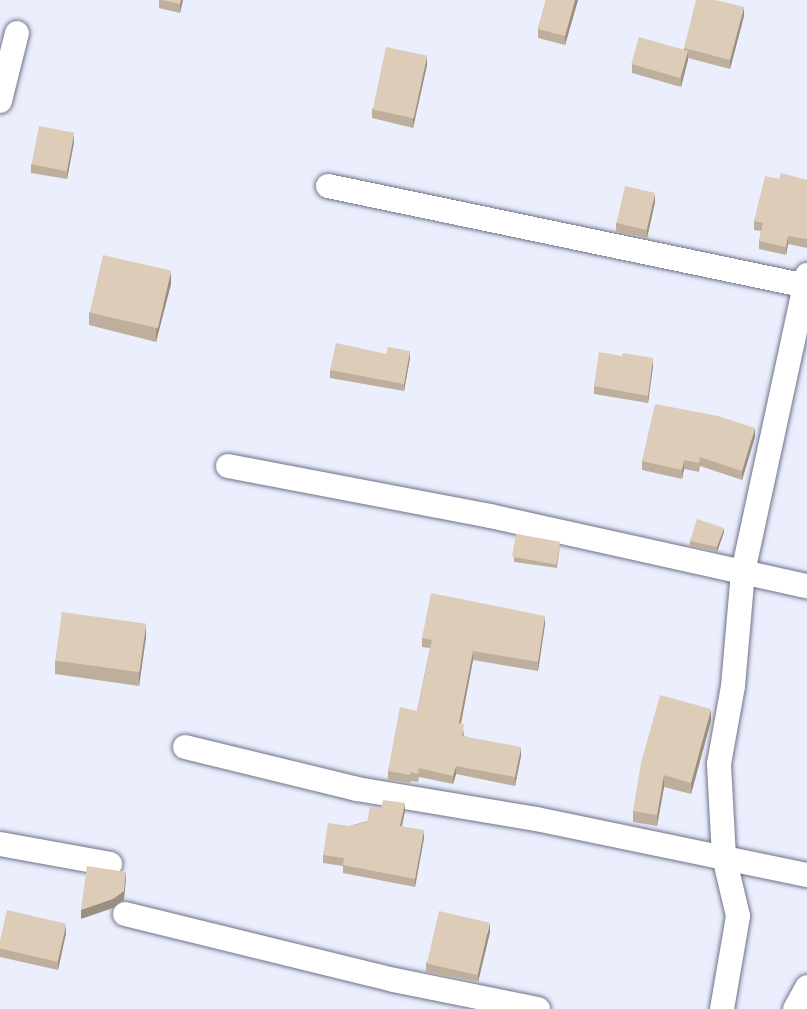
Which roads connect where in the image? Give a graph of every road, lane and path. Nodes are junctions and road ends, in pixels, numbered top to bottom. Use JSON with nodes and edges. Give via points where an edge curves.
{"nodes":[{"id":1,"x":17,"y":33,"type":"dead end"},
{"id":2,"x":0,"y":101,"type":"edge"},
{"id":3,"x":328,"y":186,"type":"dead end"},
{"id":4,"x":806,"y":282,"type":"edge"},
{"id":5,"x":228,"y":466,"type":"dead end"},
{"id":6,"x":743,"y":572,"type":"junction"},
{"id":7,"x":807,"y":586,"type":"edge"},
{"id":8,"x":184,"y":747,"type":"dead end"},
{"id":9,"x":0,"y":844,"type":"edge"},
{"id":10,"x":724,"y":857,"type":"junction"},
{"id":11,"x":110,"y":864,"type":"dead end"},
{"id":12,"x":807,"y":875,"type":"edge"},
{"id":13,"x":125,"y":914,"type":"dead end"},
{"id":14,"x":807,"y":987,"type":"edge"},
{"id":15,"x":538,"y":1009,"type":"edge"},
{"id":16,"x":722,"y":1009,"type":"edge"},
{"id":17,"x":795,"y":1009,"type":"edge"}],
"edges":[{"from":1,"to":2,"type":"street"},
{"from":3,"to":4,"type":"street"},
{"from":4,"to":6,"type":"street"},
{"from":5,"to":6,"type":"street","via":[[490,516]]},
{"from":6,"to":7,"type":"street"},
{"from":6,"to":10,"type":"street","via":[[733,686],[719,764]]},
{"from":8,"to":10,"type":"street","via":[[357,789],[536,819]]},
{"from":9,"to":11,"type":"street"},
{"from":10,"to":12,"type":"street"},
{"from":10,"to":16,"type":"street","via":[[738,916]]},
{"from":13,"to":15,"type":"street","via":[[394,980]]},
{"from":14,"to":17,"type":"street"}]}
